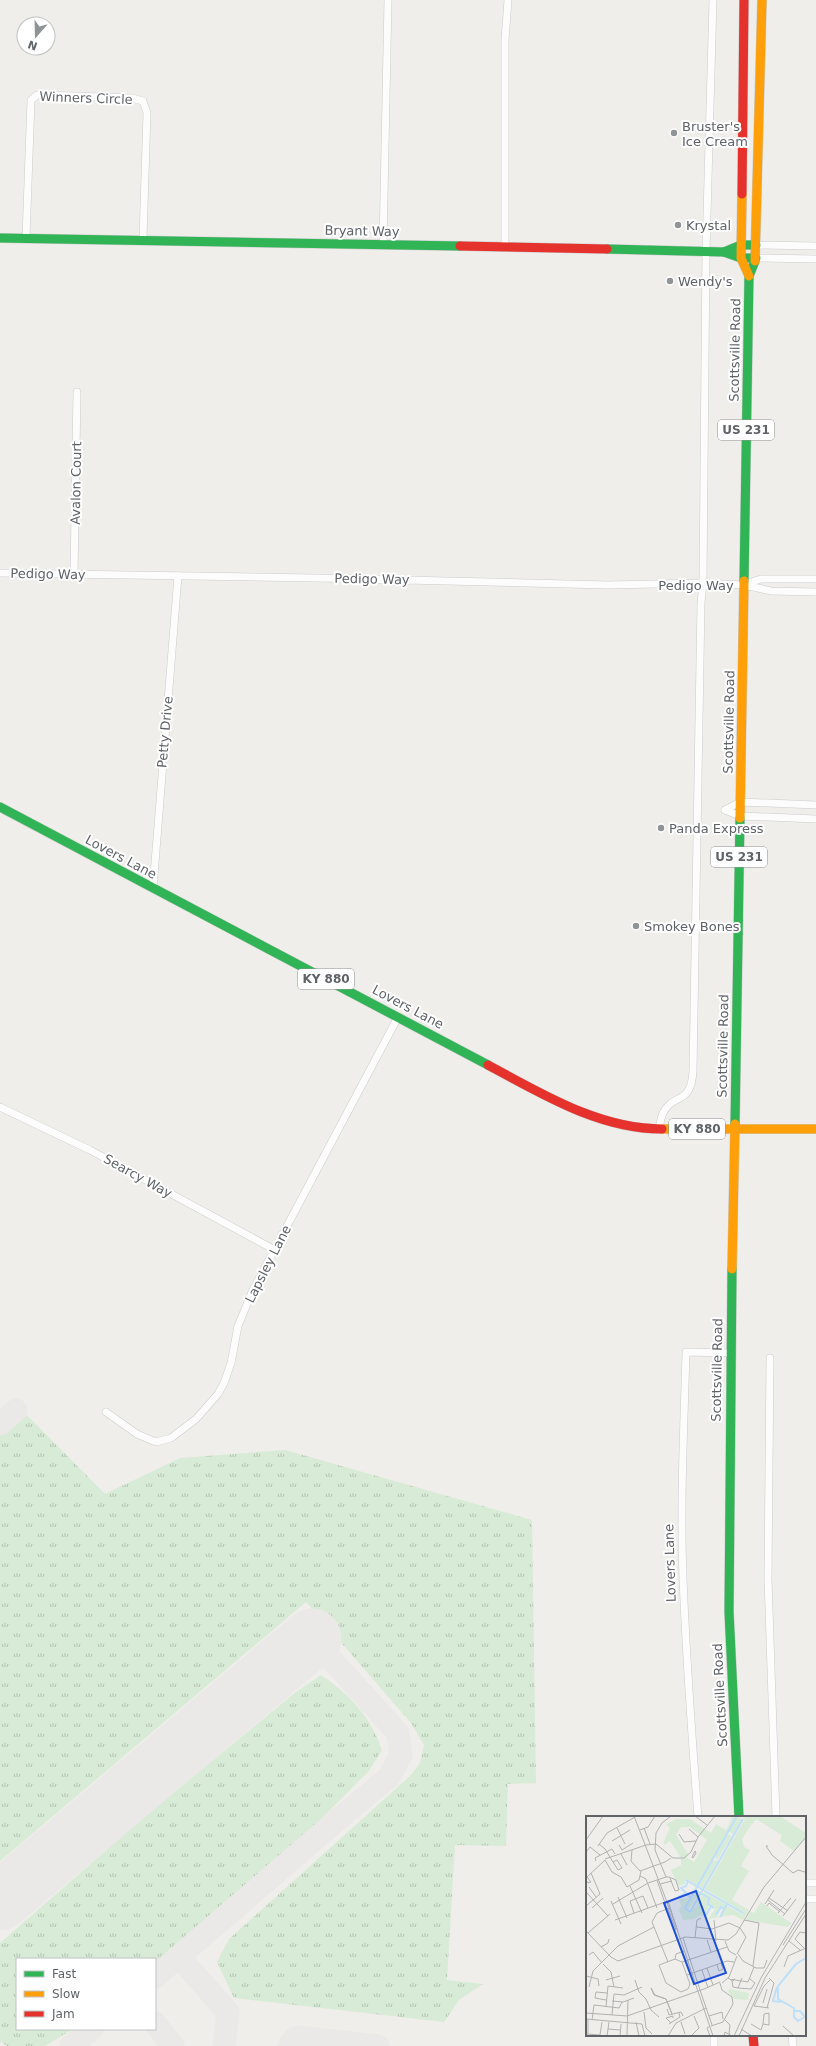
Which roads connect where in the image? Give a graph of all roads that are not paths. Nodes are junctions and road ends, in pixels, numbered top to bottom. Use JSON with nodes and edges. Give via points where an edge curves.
{"nodes":[{"id":1,"x":388,"y":0,"type":"edge"},
{"id":2,"x":508,"y":0,"type":"edge"},
{"id":3,"x":713,"y":0,"type":"edge"},
{"id":4,"x":744,"y":0,"type":"edge"},
{"id":5,"x":762,"y":0,"type":"edge"},
{"id":6,"x":0,"y":238,"type":"edge"},
{"id":7,"x":26,"y":238,"type":"junction"},
{"id":8,"x":143,"y":239,"type":"junction"},
{"id":9,"x":383,"y":245,"type":"junction"},
{"id":10,"x":741,"y":245,"type":"junction"},
{"id":11,"x":756,"y":245,"type":"junction"},
{"id":12,"x":816,"y":246,"type":"edge"},
{"id":13,"x":505,"y":247,"type":"junction"},
{"id":14,"x":706,"y":251,"type":"junction"},
{"id":15,"x":724,"y":252,"type":"junction"},
{"id":16,"x":741,"y":258,"type":"junction"},
{"id":17,"x":756,"y":258,"type":"junction"},
{"id":18,"x":816,"y":259,"type":"edge"},
{"id":19,"x":749,"y":276,"type":"junction"},
{"id":20,"x":77,"y":392,"type":"dead end"},
{"id":21,"x":0,"y":573,"type":"edge"},
{"id":22,"x":74,"y":574,"type":"junction"},
{"id":23,"x":178,"y":576,"type":"junction"},
{"id":24,"x":816,"y":579,"type":"edge"},
{"id":25,"x":703,"y":583,"type":"junction"},
{"id":26,"x":744,"y":585,"type":"junction"},
{"id":27,"x":816,"y":592,"type":"edge"},
{"id":28,"x":740,"y":802,"type":"junction"},
{"id":29,"x":816,"y":805,"type":"edge"},
{"id":30,"x":0,"y":807,"type":"edge"},
{"id":31,"x":740,"y":816,"type":"junction"},
{"id":32,"x":816,"y":818,"type":"edge"},
{"id":33,"x":153,"y":888,"type":"junction"},
{"id":34,"x":398,"y":1017,"type":"junction"},
{"id":35,"x":0,"y":1107,"type":"edge"},
{"id":36,"x":660,"y":1129,"type":"junction"},
{"id":37,"x":816,"y":1129,"type":"edge"},
{"id":38,"x":735,"y":1130,"type":"junction"},
{"id":39,"x":275,"y":1250,"type":"junction"},
{"id":40,"x":731,"y":1353,"type":"junction"},
{"id":41,"x":770,"y":1358,"type":"dead end"},
{"id":42,"x":106,"y":1412,"type":"dead end"},
{"id":43,"x":698,"y":1816,"type":"edge"},
{"id":44,"x":739,"y":1816,"type":"edge"},
{"id":45,"x":776,"y":1816,"type":"edge"},
{"id":46,"x":753,"y":2036,"type":"edge"},
{"id":47,"x":792,"y":2036,"type":"edge"},
{"id":48,"x":754,"y":2046,"type":"edge"},
{"id":49,"x":793,"y":2046,"type":"edge"}],
"edges":[{"from":1,"to":9,"type":"street"},
{"from":2,"to":13,"type":"street","via":[[505,40]]},
{"from":3,"to":14,"type":"street"},
{"from":4,"to":10,"type":"main road","name":"Scottsville Road","number":"US 231"},
{"from":5,"to":11,"type":"main road","name":"Scottsville Road","number":"US 231"},
{"from":6,"to":7,"type":"main road","name":"Bryant Way"},
{"from":7,"to":8,"type":"main road","name":"Bryant Way"},
{"from":7,"to":8,"type":"street","name":"Winners Circle","via":[[31,100],[37,95],[44,95],[132,98],[143,102],[147,112]]},
{"from":8,"to":9,"type":"main road","name":"Bryant Way"},
{"from":9,"to":13,"type":"main road","name":"Bryant Way"},
{"from":10,"to":11,"type":"main road","name":"Bryant Way"},
{"from":10,"to":15,"type":"main road","name":"Bryant Way"},
{"from":10,"to":16,"type":"main road","name":"Scottsville Road","number":"US 231"},
{"from":11,"to":12,"type":"street","name":"Bryant Way"},
{"from":11,"to":17,"type":"main road","name":"Scottsville Road","number":"US 231"},
{"from":13,"to":14,"type":"main road","name":"Bryant Way"},
{"from":14,"to":15,"type":"main road","name":"Bryant Way"},
{"from":14,"to":25,"type":"street"},
{"from":15,"to":16,"type":"main road","name":"Bryant Way"},
{"from":16,"to":17,"type":"main road","name":"Bryant Way"},
{"from":16,"to":19,"type":"main road","name":"Scottsville Road","number":"US 231"},
{"from":17,"to":18,"type":"street","name":"Bryant Way"},
{"from":17,"to":19,"type":"main road","name":"Scottsville Road","number":"US 231"},
{"from":19,"to":26,"type":"main road","name":"Scottsville Road","number":"US 231"},
{"from":20,"to":22,"type":"street","name":"Avalon Court"},
{"from":21,"to":22,"type":"street","name":"Pedigo Way"},
{"from":22,"to":23,"type":"street","name":"Pedigo Way"},
{"from":23,"to":25,"type":"street","name":"Pedigo Way","via":[[608,585]]},
{"from":23,"to":33,"type":"street","name":"Petty Drive"},
{"from":24,"to":26,"type":"street","via":[[761,579]]},
{"from":25,"to":26,"type":"street","name":"Pedigo Way"},
{"from":25,"to":36,"type":"street","via":[[700,616],[693,1082],[686,1096],[662,1114]]},
{"from":26,"to":27,"type":"street","via":[[771,591]]},
{"from":26,"to":28,"type":"main road","name":"Scottsville Road","number":"US 231"},
{"from":28,"to":29,"type":"street"},
{"from":28,"to":31,"type":"main road","name":"Scottsville Road","number":"US 231"},
{"from":28,"to":31,"type":"street","via":[[725,810]]},
{"from":30,"to":33,"type":"main road","name":"Lovers Lane","number":"KY 880"},
{"from":31,"to":32,"type":"street"},
{"from":31,"to":38,"type":"main road","name":"Scottsville Road","number":"US 231"},
{"from":33,"to":34,"type":"main road","name":"Lovers Lane","number":"KY 880"},
{"from":34,"to":36,"type":"main road","name":"Lovers Lane","number":"KY 880","via":[[562,1104],[627,1125]]},
{"from":34,"to":39,"type":"street","name":"Lapsley Lane"},
{"from":35,"to":39,"type":"street","name":"Searcy Way","via":[[90,1150]]},
{"from":36,"to":38,"type":"main road","name":"Lovers Lane","number":"KY 880"},
{"from":37,"to":38,"type":"main road","name":"Lovers Lane"},
{"from":38,"to":40,"type":"main road","name":"Scottsville Road"},
{"from":39,"to":42,"type":"street","name":"Lapsley Lane","via":[[242,1315],[224,1383],[218,1394],[196,1419],[171,1438],[156,1442],[137,1434]]},
{"from":40,"to":43,"type":"street","name":"Lovers Lane","via":[[686,1352],[682,1476],[683,1580]]},
{"from":40,"to":44,"type":"main road","name":"Scottsville Road","via":[[729,1589]]},
{"from":41,"to":45,"type":"street","via":[[768,1579]]},
{"from":46,"to":48,"type":"main road"},
{"from":47,"to":49,"type":"street"}]}
